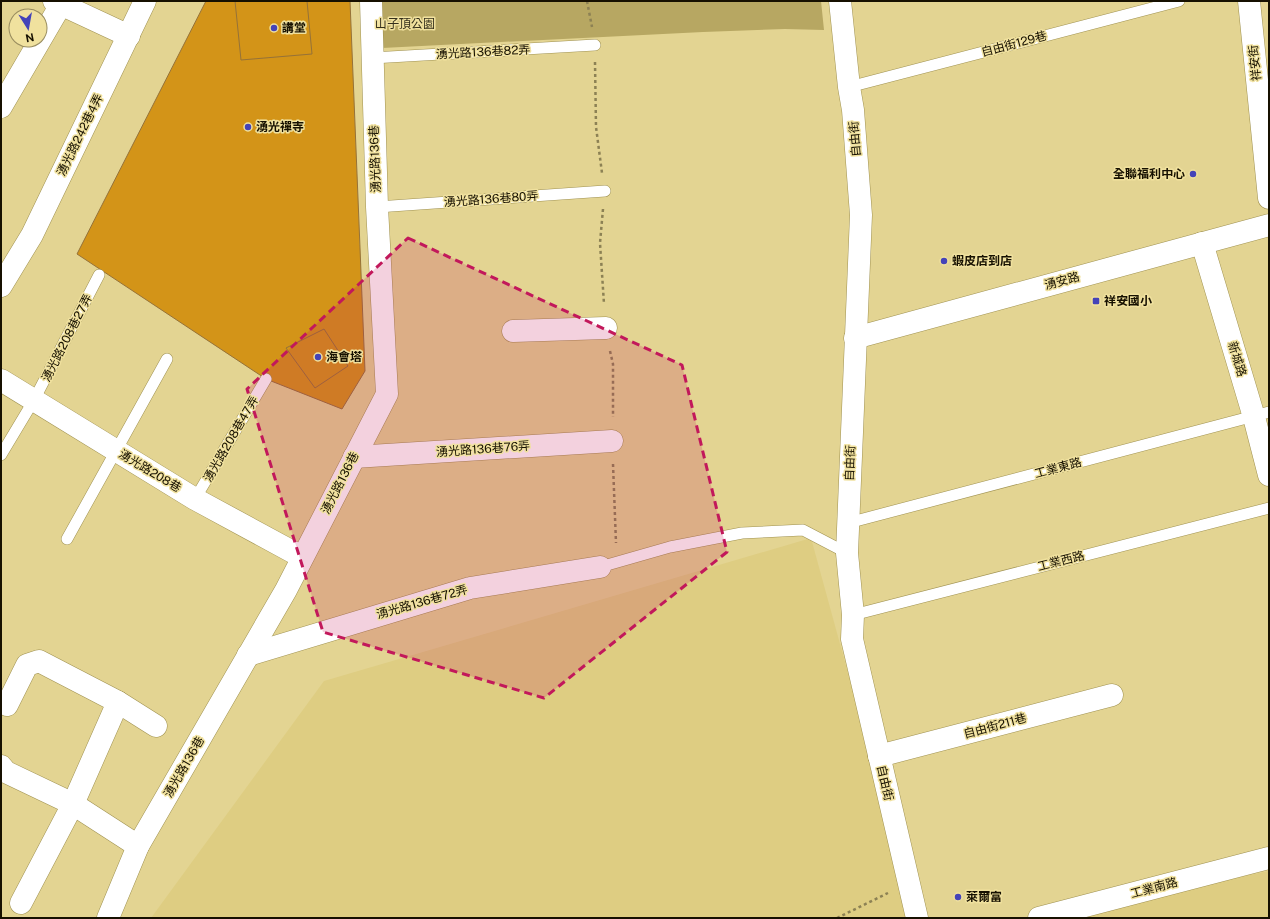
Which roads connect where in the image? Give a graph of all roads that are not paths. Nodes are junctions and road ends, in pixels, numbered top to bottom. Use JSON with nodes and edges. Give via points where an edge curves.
{"nodes":[{"id":1,"x":146,"y":1,"type":"edge"},
{"id":2,"x":371,"y":1,"type":"edge"},
{"id":3,"x":840,"y":1,"type":"edge"},
{"id":4,"x":1179,"y":1,"type":"edge"},
{"id":5,"x":1249,"y":1,"type":"edge"},
{"id":6,"x":60,"y":2,"type":"edge"},
{"id":7,"x":129,"y":36,"type":"junction"},
{"id":8,"x":595,"y":45,"type":"road end"},
{"id":9,"x":372,"y":58,"type":"junction"},
{"id":10,"x":849,"y":88,"type":"junction"},
{"id":11,"x":1,"y":107,"type":"edge"},
{"id":12,"x":605,"y":191,"type":"road end"},
{"id":13,"x":1269,"y":198,"type":"edge"},
{"id":14,"x":377,"y":207,"type":"junction"},
{"id":15,"x":1269,"y":225,"type":"edge"},
{"id":16,"x":1202,"y":243,"type":"junction"},
{"id":17,"x":99,"y":275,"type":"dead end"},
{"id":18,"x":1,"y":286,"type":"edge"},
{"id":19,"x":606,"y":328,"type":"road end"},
{"id":20,"x":514,"y":331,"type":"dead end"},
{"id":21,"x":855,"y":338,"type":"junction"},
{"id":22,"x":167,"y":359,"type":"dead end"},
{"id":23,"x":266,"y":379,"type":"dead end"},
{"id":24,"x":1,"y":380,"type":"edge"},
{"id":25,"x":34,"y":400,"type":"junction"},
{"id":26,"x":1262,"y":414,"type":"edge"},
{"id":27,"x":612,"y":441,"type":"road end"},
{"id":28,"x":115,"y":450,"type":"junction"},
{"id":29,"x":1,"y":455,"type":"edge"},
{"id":30,"x":354,"y":457,"type":"junction"},
{"id":31,"x":1269,"y":475,"type":"edge"},
{"id":32,"x":195,"y":499,"type":"junction"},
{"id":33,"x":1269,"y":508,"type":"edge"},
{"id":34,"x":848,"y":523,"type":"junction"},
{"id":35,"x":67,"y":539,"type":"dead end"},
{"id":36,"x":846,"y":553,"type":"junction"},
{"id":37,"x":302,"y":557,"type":"junction"},
{"id":38,"x":600,"y":567,"type":"joint"},
{"id":39,"x":853,"y":615,"type":"junction"},
{"id":40,"x":248,"y":655,"type":"junction"},
{"id":41,"x":1112,"y":695,"type":"dead end"},
{"id":42,"x":118,"y":702,"type":"junction"},
{"id":43,"x":7,"y":705,"type":"dead end"},
{"id":44,"x":156,"y":726,"type":"dead end"},
{"id":45,"x":879,"y":756,"type":"junction"},
{"id":46,"x":1,"y":766,"type":"edge"},
{"id":47,"x":73,"y":804,"type":"junction"},
{"id":48,"x":138,"y":846,"type":"junction"},
{"id":49,"x":1269,"y":858,"type":"edge"},
{"id":50,"x":21,"y":903,"type":"dead end"},
{"id":51,"x":108,"y":918,"type":"edge"},
{"id":52,"x":917,"y":918,"type":"edge"},
{"id":53,"x":1039,"y":918,"type":"edge"}],
"edges":[{"from":1,"to":7,"type":"street","name":"湧光路242巷4弄"},
{"from":2,"to":9,"type":"street","name":"湧光路136巷"},
{"from":3,"to":10,"type":"street","name":"自由街"},
{"from":4,"to":10,"type":"lane","name":"自由街129巷"},
{"from":5,"to":13,"type":"street","name":"祥安街"},
{"from":6,"to":7,"type":"street"},
{"from":6,"to":11,"type":"street"},
{"from":7,"to":18,"type":"street","name":"湧光路242巷4弄","via":[[32,235]]},
{"from":8,"to":9,"type":"lane","name":"湧光路136巷82弄"},
{"from":9,"to":14,"type":"street","name":"湧光路136巷"},
{"from":10,"to":21,"type":"street","name":"自由街","via":[[861,215]]},
{"from":12,"to":14,"type":"lane","name":"湧光路136巷80弄"},
{"from":14,"to":30,"type":"street","name":"湧光路136巷","via":[[387,394]]},
{"from":15,"to":16,"type":"street","name":"湧安路"},
{"from":16,"to":21,"type":"street","name":"湧安路"},
{"from":16,"to":26,"type":"street","name":"新城路"},
{"from":17,"to":25,"type":"lane","name":"湧光路208巷27弄"},
{"from":19,"to":20,"type":"street"},
{"from":21,"to":34,"type":"street","name":"自由街"},
{"from":22,"to":28,"type":"lane"},
{"from":23,"to":32,"type":"lane","name":"湧光路208巷47弄"},
{"from":24,"to":25,"type":"street","name":"湧光路208巷"},
{"from":25,"to":28,"type":"street","name":"湧光路208巷"},
{"from":25,"to":29,"type":"lane","name":"湧光路208巷27弄"},
{"from":26,"to":31,"type":"street","name":"新城路"},
{"from":26,"to":34,"type":"lane","name":"工業東路"},
{"from":27,"to":30,"type":"street","name":"湧光路136巷76弄"},
{"from":28,"to":32,"type":"street","name":"湧光路208巷"},
{"from":28,"to":35,"type":"lane"},
{"from":30,"to":37,"type":"street","name":"湧光路136巷"},
{"from":32,"to":37,"type":"street","name":"湧光路208巷"},
{"from":33,"to":39,"type":"lane","name":"工業西路"},
{"from":34,"to":36,"type":"street","name":"自由街"},
{"from":36,"to":38,"type":"lane","via":[[803,530],[742,533],[670,547]]},
{"from":36,"to":39,"type":"street","name":"自由街"},
{"from":37,"to":40,"type":"street","name":"湧光路136巷"},
{"from":38,"to":40,"type":"street","name":"湧光路136巷72弄","via":[[470,588]]},
{"from":39,"to":45,"type":"street","name":"自由街","via":[[852,639]]},
{"from":40,"to":48,"type":"street","name":"湧光路136巷"},
{"from":41,"to":45,"type":"street","name":"自由街211巷"},
{"from":42,"to":43,"type":"street","via":[[39,661],[27,665]]},
{"from":42,"to":44,"type":"street"},
{"from":42,"to":47,"type":"street"},
{"from":45,"to":52,"type":"street","name":"自由街"},
{"from":46,"to":47,"type":"street","via":[[6,772]]},
{"from":47,"to":48,"type":"street"},
{"from":47,"to":50,"type":"street"},
{"from":48,"to":51,"type":"street","name":"湧光路136巷"},
{"from":49,"to":53,"type":"street","name":"工業南路"}]}
